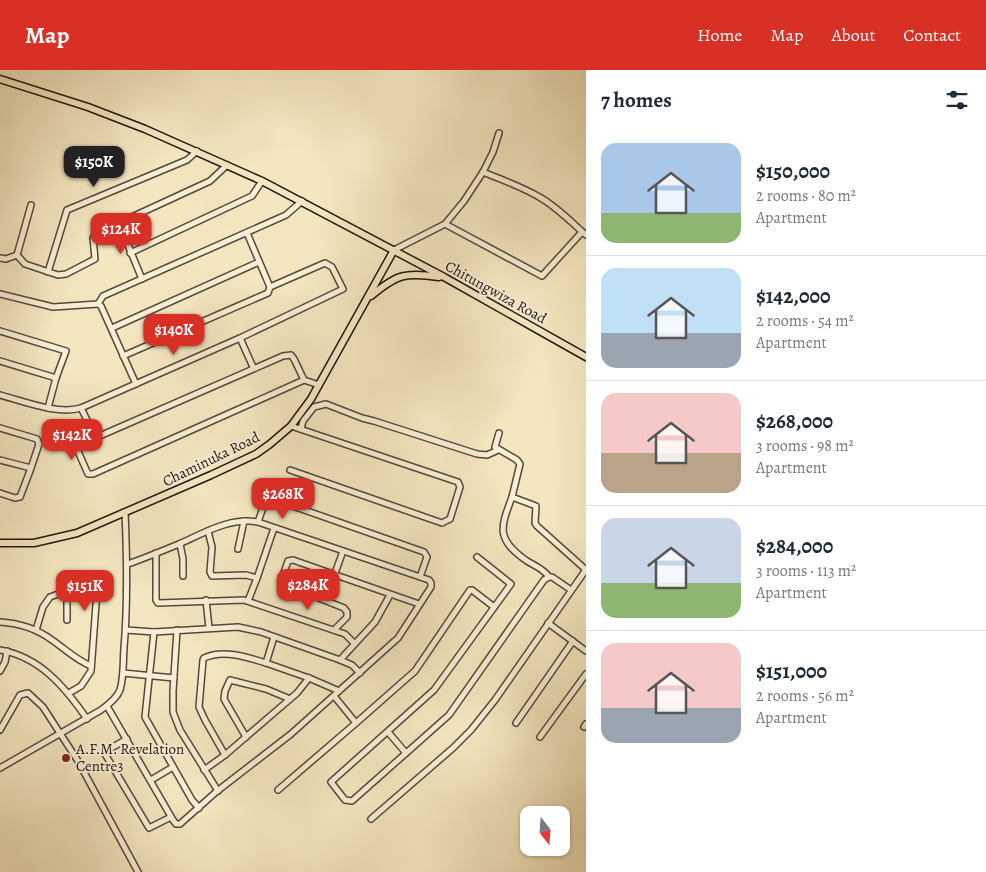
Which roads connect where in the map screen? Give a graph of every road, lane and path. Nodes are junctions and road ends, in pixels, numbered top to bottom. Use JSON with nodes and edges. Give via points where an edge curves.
{"nodes":[{"id":1,"x":0,"y":79,"type":"edge"},
{"id":2,"x":499,"y":133,"type":"dead end"},
{"id":3,"x":197,"y":152,"type":"junction"},
{"id":4,"x":227,"y":165,"type":"junction"},
{"id":5,"x":483,"y":172,"type":"junction"},
{"id":6,"x":262,"y":180,"type":"junction"},
{"id":7,"x":302,"y":201,"type":"junction"},
{"id":8,"x":31,"y":205,"type":"dead end"},
{"id":9,"x":119,"y":223,"type":"junction"},
{"id":10,"x":444,"y":224,"type":"junction"},
{"id":11,"x":247,"y":233,"type":"junction"},
{"id":12,"x":584,"y":234,"type":"edge"},
{"id":13,"x":394,"y":250,"type":"junction"},
{"id":14,"x":130,"y":253,"type":"junction"},
{"id":15,"x":17,"y":255,"type":"junction"},
{"id":16,"x":0,"y":258,"type":"edge"},
{"id":17,"x":259,"y":262,"type":"junction"},
{"id":18,"x":48,"y":272,"type":"junction"},
{"id":19,"x":444,"y":277,"type":"junction"},
{"id":20,"x":142,"y":279,"type":"junction"},
{"id":21,"x":270,"y":287,"type":"junction"},
{"id":22,"x":0,"y":294,"type":"edge"},
{"id":23,"x":368,"y":298,"type":"junction"},
{"id":24,"x":98,"y":304,"type":"junction"},
{"id":25,"x":112,"y":328,"type":"junction"},
{"id":26,"x":0,"y":331,"type":"edge"},
{"id":27,"x":240,"y":338,"type":"junction"},
{"id":28,"x":123,"y":356,"type":"junction"},
{"id":29,"x":586,"y":357,"type":"edge"},
{"id":30,"x":0,"y":361,"type":"edge"},
{"id":31,"x":253,"y":367,"type":"junction"},
{"id":32,"x":56,"y":378,"type":"junction"},
{"id":33,"x":304,"y":380,"type":"junction"},
{"id":34,"x":136,"y":384,"type":"junction"},
{"id":35,"x":320,"y":385,"type":"junction"},
{"id":36,"x":0,"y":395,"type":"edge"},
{"id":37,"x":48,"y":408,"type":"junction"},
{"id":38,"x":81,"y":408,"type":"junction"},
{"id":39,"x":291,"y":426,"type":"junction"},
{"id":40,"x":0,"y":428,"type":"edge"},
{"id":41,"x":301,"y":429,"type":"junction"},
{"id":42,"x":499,"y":433,"type":"dead end"},
{"id":43,"x":96,"y":438,"type":"junction"},
{"id":44,"x":498,"y":450,"type":"junction"},
{"id":45,"x":0,"y":460,"type":"edge"},
{"id":46,"x":31,"y":468,"type":"junction"},
{"id":47,"x":290,"y":470,"type":"dead end"},
{"id":48,"x":0,"y":494,"type":"edge"},
{"id":49,"x":512,"y":497,"type":"junction"},
{"id":50,"x":125,"y":512,"type":"junction"},
{"id":51,"x":244,"y":521,"type":"junction"},
{"id":52,"x":258,"y":522,"type":"junction"},
{"id":53,"x":274,"y":528,"type":"junction"},
{"id":54,"x":208,"y":531,"type":"junction"},
{"id":55,"x":0,"y":543,"type":"edge"},
{"id":56,"x":180,"y":544,"type":"junction"},
{"id":57,"x":238,"y":549,"type":"dead end"},
{"id":58,"x":343,"y":551,"type":"junction"},
{"id":59,"x":156,"y":553,"type":"junction"},
{"id":60,"x":477,"y":557,"type":"dead end"},
{"id":61,"x":128,"y":564,"type":"junction"},
{"id":62,"x":183,"y":576,"type":"dead end"},
{"id":63,"x":334,"y":576,"type":"junction"},
{"id":64,"x":420,"y":577,"type":"junction"},
{"id":65,"x":549,"y":577,"type":"junction"},
{"id":66,"x":257,"y":578,"type":"junction"},
{"id":67,"x":67,"y":590,"type":"junction"},
{"id":68,"x":571,"y":590,"type":"junction"},
{"id":69,"x":390,"y":595,"type":"junction"},
{"id":70,"x":206,"y":600,"type":"junction"},
{"id":71,"x":248,"y":601,"type":"junction"},
{"id":72,"x":419,"y":604,"type":"junction"},
{"id":73,"x":494,"y":607,"type":"junction"},
{"id":74,"x":67,"y":620,"type":"dead end"},
{"id":75,"x":0,"y":622,"type":"edge"},
{"id":76,"x":548,"y":623,"type":"junction"},
{"id":77,"x":209,"y":628,"type":"junction"},
{"id":78,"x":36,"y":630,"type":"junction"},
{"id":79,"x":126,"y":630,"type":"junction"},
{"id":80,"x":177,"y":630,"type":"junction"},
{"id":81,"x":334,"y":630,"type":"junction"},
{"id":82,"x":154,"y":632,"type":"junction"},
{"id":83,"x":274,"y":637,"type":"junction"},
{"id":84,"x":573,"y":641,"type":"junction"},
{"id":85,"x":354,"y":643,"type":"junction"},
{"id":86,"x":0,"y":650,"type":"edge"},
{"id":87,"x":7,"y":651,"type":"junction"},
{"id":88,"x":586,"y":651,"type":"edge"},
{"id":89,"x":340,"y":660,"type":"junction"},
{"id":90,"x":266,"y":662,"type":"junction"},
{"id":91,"x":91,"y":666,"type":"junction"},
{"id":92,"x":0,"y":671,"type":"edge"},
{"id":93,"x":123,"y":673,"type":"junction"},
{"id":94,"x":360,"y":673,"type":"junction"},
{"id":95,"x":586,"y":674,"type":"edge"},
{"id":96,"x":149,"y":676,"type":"junction"},
{"id":97,"x":174,"y":678,"type":"junction"},
{"id":98,"x":309,"y":678,"type":"junction"},
{"id":99,"x":339,"y":691,"type":"junction"},
{"id":100,"x":69,"y":693,"type":"junction"},
{"id":101,"x":334,"y":696,"type":"junction"},
{"id":102,"x":290,"y":699,"type":"junction"},
{"id":103,"x":107,"y":706,"type":"junction"},
{"id":104,"x":87,"y":719,"type":"junction"},
{"id":105,"x":356,"y":723,"type":"junction"},
{"id":106,"x":516,"y":723,"type":"dead end"},
{"id":107,"x":0,"y":730,"type":"edge"},
{"id":108,"x":388,"y":732,"type":"junction"},
{"id":109,"x":60,"y":734,"type":"junction"},
{"id":110,"x":246,"y":737,"type":"junction"},
{"id":111,"x":540,"y":737,"type":"dead end"},
{"id":112,"x":127,"y":739,"type":"junction"},
{"id":113,"x":406,"y":753,"type":"junction"},
{"id":114,"x":225,"y":755,"type":"junction"},
{"id":115,"x":173,"y":767,"type":"junction"},
{"id":116,"x":0,"y":768,"type":"edge"},
{"id":117,"x":204,"y":770,"type":"junction"},
{"id":118,"x":151,"y":780,"type":"junction"},
{"id":119,"x":278,"y":790,"type":"dead end"},
{"id":120,"x":218,"y":791,"type":"junction"},
{"id":121,"x":199,"y":808,"type":"junction"},
{"id":122,"x":171,"y":817,"type":"junction"},
{"id":123,"x":371,"y":820,"type":"dead end"},
{"id":124,"x":138,"y":872,"type":"edge"}],
"edges":[{"from":1,"to":3,"type":"main road","name":"Chitungwiza Road","via":[[88,107]]},
{"from":2,"to":5,"type":"street"},
{"from":3,"to":4,"type":"main road","name":"Chitungwiza Road"},
{"from":3,"to":18,"type":"street","via":[[187,160],[67,210]]},
{"from":4,"to":6,"type":"main road","name":"Chitungwiza Road"},
{"from":4,"to":9,"type":"street","via":[[210,180]]},
{"from":5,"to":10,"type":"street"},
{"from":5,"to":12,"type":"street","via":[[541,198],[568,217]]},
{"from":6,"to":7,"type":"main road","name":"Chitungwiza Road"},
{"from":6,"to":14,"type":"street","via":[[252,196]]},
{"from":7,"to":11,"type":"street","via":[[286,216]]},
{"from":7,"to":13,"type":"main road","name":"Chitungwiza Road"},
{"from":8,"to":15,"type":"street"},
{"from":9,"to":14,"type":"street"},
{"from":9,"to":18,"type":"street","via":[[94,236],[94,260],[66,274]]},
{"from":10,"to":12,"type":"street","via":[[542,276]]},
{"from":10,"to":13,"type":"street"},
{"from":11,"to":17,"type":"street"},
{"from":11,"to":20,"type":"street"},
{"from":13,"to":19,"type":"main road","name":"Chitungwiza Road"},
{"from":13,"to":23,"type":"main road","name":"Chaminuka Road"},
{"from":14,"to":20,"type":"street"},
{"from":15,"to":16,"type":"street"},
{"from":15,"to":18,"type":"street","via":[[25,264]]},
{"from":17,"to":21,"type":"street"},
{"from":17,"to":25,"type":"street"},
{"from":19,"to":23,"type":"main road","via":[[417,274],[399,277],[390,280]]},
{"from":19,"to":29,"type":"main road","name":"Chitungwiza Road"},
{"from":20,"to":24,"type":"street","via":[[103,296]]},
{"from":21,"to":27,"type":"street","via":[[325,263],[332,267],[343,289]]},
{"from":21,"to":28,"type":"street","via":[[268,293]]},
{"from":22,"to":24,"type":"street","via":[[53,307]]},
{"from":23,"to":35,"type":"main road","name":"Chaminuka Road"},
{"from":24,"to":25,"type":"street"},
{"from":25,"to":28,"type":"street"},
{"from":26,"to":32,"type":"street","via":[[66,351]]},
{"from":27,"to":31,"type":"street"},
{"from":27,"to":34,"type":"street"},
{"from":28,"to":34,"type":"street"},
{"from":30,"to":32,"type":"street"},
{"from":31,"to":33,"type":"street","via":[[291,355]]},
{"from":31,"to":43,"type":"street"},
{"from":32,"to":37,"type":"street"},
{"from":33,"to":35,"type":"street"},
{"from":33,"to":43,"type":"street","via":[[88,474],[79,445]]},
{"from":34,"to":38,"type":"street"},
{"from":35,"to":39,"type":"main road","name":"Chaminuka Road"},
{"from":36,"to":37,"type":"street"},
{"from":37,"to":38,"type":"street","via":[[74,411]]},
{"from":38,"to":43,"type":"street"},
{"from":39,"to":41,"type":"street"},
{"from":39,"to":50,"type":"main road","name":"Chaminuka Road","via":[[256,454]]},
{"from":40,"to":46,"type":"street","via":[[37,439],[39,444]]},
{"from":41,"to":44,"type":"street","via":[[314,406],[326,404],[469,452],[487,455]]},
{"from":41,"to":47,"type":"street","via":[[458,482],[460,487],[450,519],[442,522]]},
{"from":42,"to":44,"type":"street","via":[[495,442]]},
{"from":44,"to":49,"type":"street","via":[[520,464]]},
{"from":45,"to":46,"type":"street"},
{"from":46,"to":48,"type":"street","via":[[20,497]]},
{"from":49,"to":65,"type":"street","via":[[502,524],[503,535],[508,545]]},
{"from":49,"to":68,"type":"street","via":[[536,506],[537,526],[584,568],[584,574]]},
{"from":50,"to":55,"type":"main road","name":"Chaminuka Road","via":[[56,539],[23,544]]},
{"from":50,"to":61,"type":"street"},
{"from":51,"to":52,"type":"street"},
{"from":51,"to":54,"type":"street"},
{"from":51,"to":57,"type":"street"},
{"from":52,"to":53,"type":"street"},
{"from":52,"to":64,"type":"street","via":[[265,502],[268,498],[273,499],[424,552],[427,557]]},
{"from":53,"to":58,"type":"street"},
{"from":53,"to":66,"type":"street"},
{"from":54,"to":56,"type":"street"},
{"from":54,"to":66,"type":"street","via":[[212,547],[212,576],[246,575]]},
{"from":56,"to":59,"type":"street"},
{"from":56,"to":62,"type":"street"},
{"from":58,"to":63,"type":"street"},
{"from":58,"to":64,"type":"street"},
{"from":59,"to":61,"type":"street"},
{"from":59,"to":70,"type":"street","via":[[157,602]]},
{"from":60,"to":73,"type":"street","via":[[511,584]]},
{"from":61,"to":79,"type":"street"},
{"from":63,"to":69,"type":"street"},
{"from":63,"to":81,"type":"street","via":[[291,560],[286,564],[282,578],[288,586],[344,608],[347,617]]},
{"from":64,"to":72,"type":"street","via":[[432,583]]},
{"from":65,"to":68,"type":"street"},
{"from":65,"to":113,"type":"street","via":[[449,715]]},
{"from":66,"to":71,"type":"street"},
{"from":67,"to":74,"type":"street"},
{"from":67,"to":78,"type":"street","via":[[47,600]]},
{"from":67,"to":91,"type":"street","via":[[91,582],[97,588]]},
{"from":68,"to":76,"type":"street"},
{"from":69,"to":72,"type":"street"},
{"from":69,"to":85,"type":"street","via":[[374,622]]},
{"from":70,"to":71,"type":"street"},
{"from":70,"to":77,"type":"street"},
{"from":71,"to":81,"type":"street"},
{"from":72,"to":94,"type":"street","via":[[398,638]]},
{"from":73,"to":105,"type":"street","via":[[470,590],[415,671]]},
{"from":73,"to":108,"type":"street","via":[[434,690]]},
{"from":75,"to":78,"type":"street"},
{"from":76,"to":84,"type":"street"},
{"from":76,"to":123,"type":"street","via":[[496,700],[471,730]]},
{"from":77,"to":80,"type":"street"},
{"from":77,"to":83,"type":"street","via":[[238,627]]},
{"from":78,"to":91,"type":"street"},
{"from":79,"to":82,"type":"street"},
{"from":79,"to":93,"type":"street"},
{"from":80,"to":82,"type":"street"},
{"from":80,"to":97,"type":"street"},
{"from":81,"to":85,"type":"street","via":[[345,634]]},
{"from":82,"to":96,"type":"street"},
{"from":83,"to":89,"type":"street"},
{"from":83,"to":90,"type":"street"},
{"from":84,"to":88,"type":"street"},
{"from":84,"to":106,"type":"street"},
{"from":85,"to":89,"type":"street"},
{"from":86,"to":87,"type":"street"},
{"from":87,"to":92,"type":"street"},
{"from":87,"to":100,"type":"street","via":[[36,663]]},
{"from":89,"to":94,"type":"street","via":[[352,664]]},
{"from":90,"to":98,"type":"street"},
{"from":90,"to":114,"type":"street","via":[[239,654],[209,656],[203,660],[199,707]]},
{"from":91,"to":100,"type":"street","via":[[88,678]]},
{"from":93,"to":96,"type":"street"},
{"from":93,"to":103,"type":"street","via":[[119,691]]},
{"from":94,"to":99,"type":"street"},
{"from":95,"to":111,"type":"street"},
{"from":96,"to":97,"type":"street"},
{"from":96,"to":115,"type":"street","via":[[145,717]]},
{"from":97,"to":117,"type":"street","via":[[175,717]]},
{"from":98,"to":99,"type":"street"},
{"from":98,"to":102,"type":"street"},
{"from":99,"to":101,"type":"street"},
{"from":100,"to":104,"type":"street"},
{"from":101,"to":105,"type":"street"},
{"from":101,"to":120,"type":"street"},
{"from":102,"to":110,"type":"street"},
{"from":102,"to":110,"type":"street","via":[[230,680],[224,699]]},
{"from":103,"to":104,"type":"street"},
{"from":103,"to":112,"type":"street"},
{"from":104,"to":109,"type":"street"},
{"from":105,"to":119,"type":"street"},
{"from":107,"to":109,"type":"street","via":[[20,695],[28,693],[43,707]]},
{"from":108,"to":113,"type":"street"},
{"from":108,"to":113,"type":"street","via":[[331,782],[341,797],[352,800]]},
{"from":109,"to":116,"type":"street"},
{"from":109,"to":124,"type":"street"},
{"from":110,"to":114,"type":"street"},
{"from":112,"to":118,"type":"street"},
{"from":112,"to":122,"type":"street","via":[[104,754],[149,828]]},
{"from":114,"to":117,"type":"street"},
{"from":115,"to":118,"type":"street"},
{"from":115,"to":121,"type":"street"},
{"from":117,"to":120,"type":"street"},
{"from":118,"to":122,"type":"street"},
{"from":120,"to":121,"type":"street"},
{"from":121,"to":122,"type":"street","via":[[180,824]]}]}
